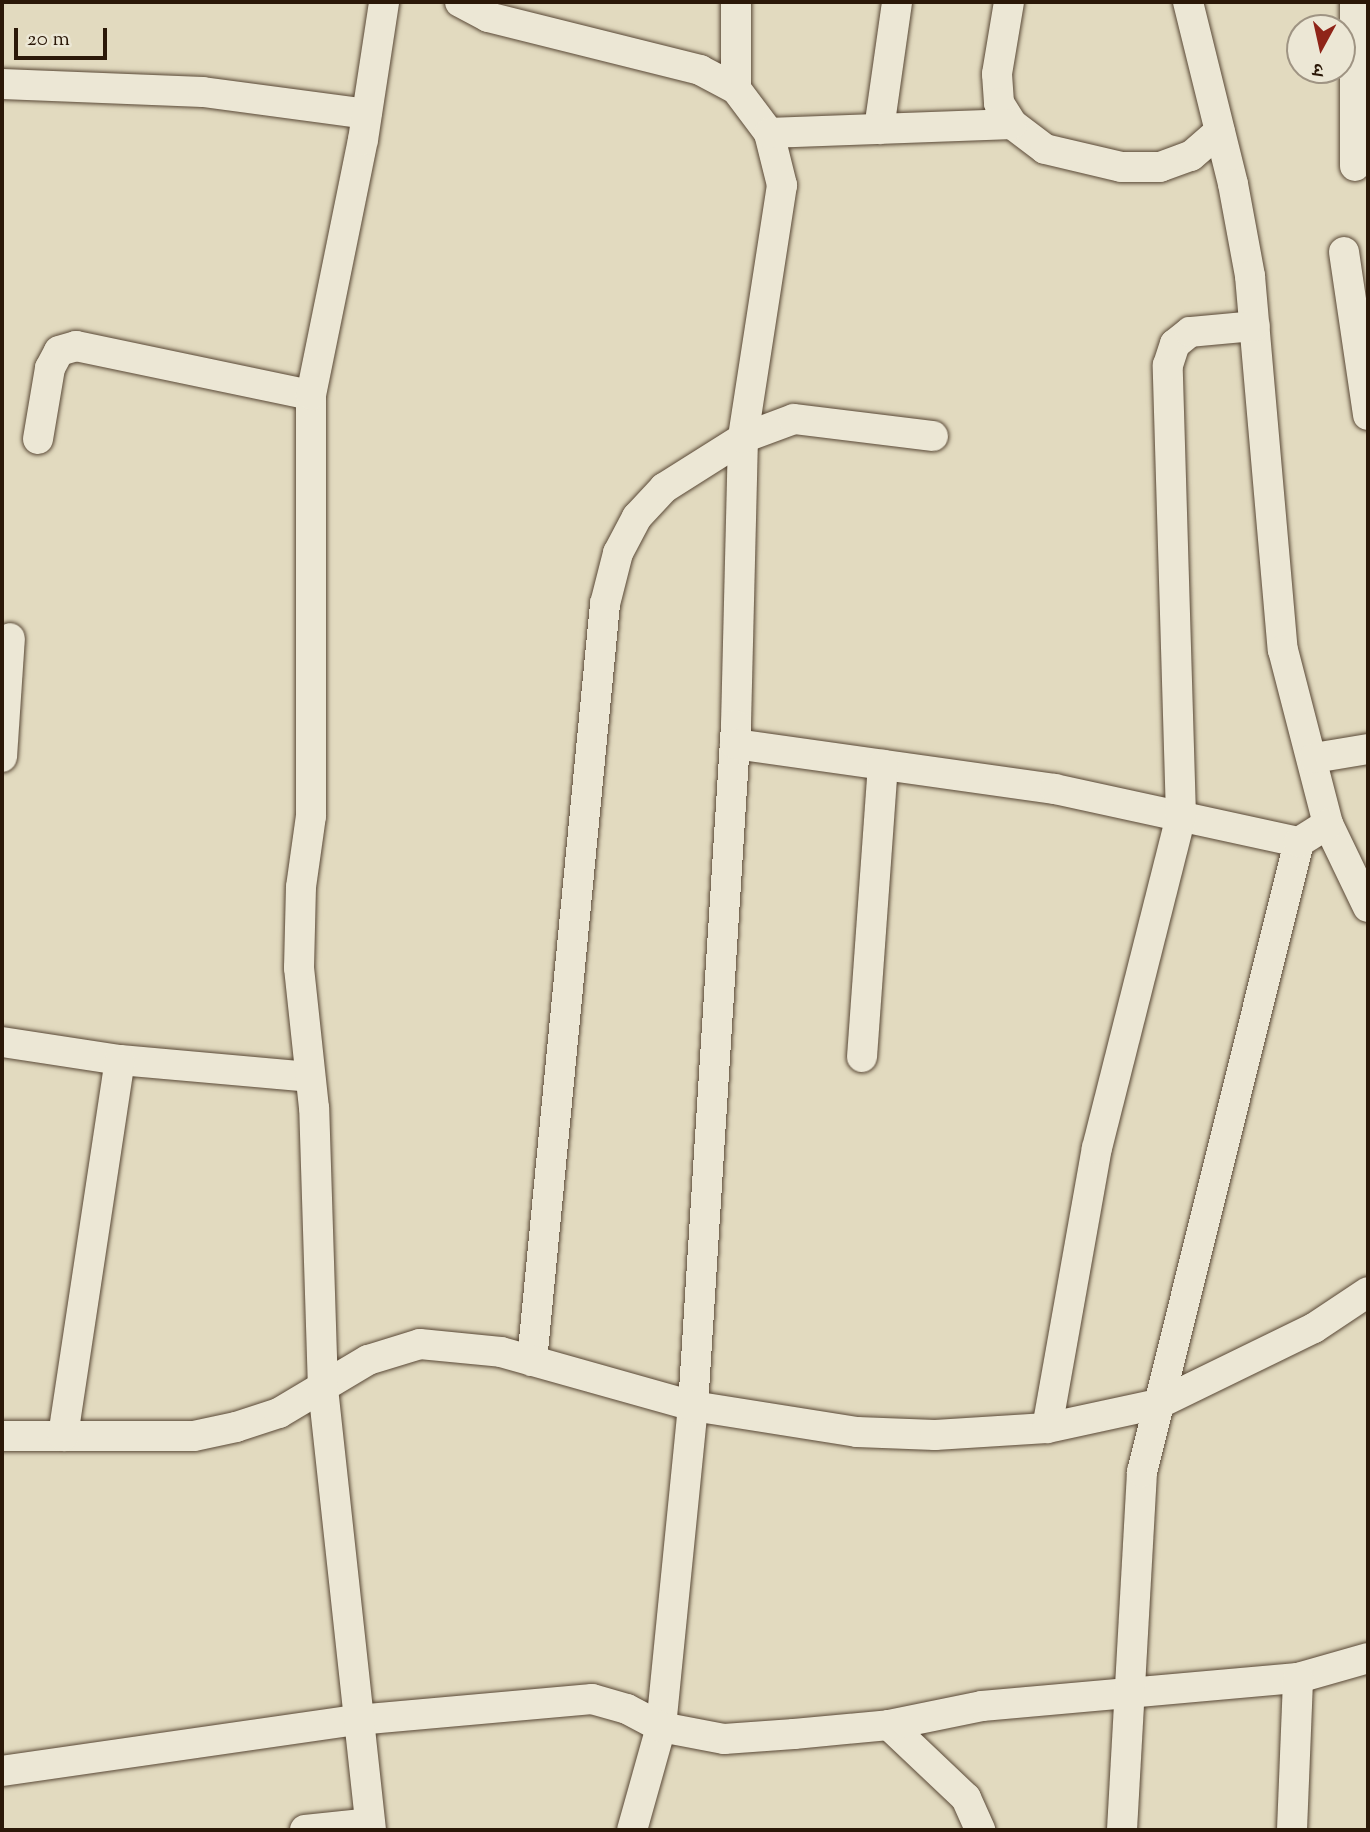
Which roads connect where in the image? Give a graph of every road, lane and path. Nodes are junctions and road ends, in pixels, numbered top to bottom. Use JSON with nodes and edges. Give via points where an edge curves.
{"nodes":[{"id":1,"x":384,"y":2,"type":"edge"},
{"id":2,"x":460,"y":2,"type":"edge"},
{"id":3,"x":736,"y":2,"type":"edge"},
{"id":4,"x":897,"y":2,"type":"edge"},
{"id":5,"x":1009,"y":2,"type":"edge"},
{"id":6,"x":1188,"y":2,"type":"edge"},
{"id":7,"x":1355,"y":2,"type":"edge"},
{"id":8,"x":2,"y":84,"type":"edge"},
{"id":9,"x":736,"y":89,"type":"junction"},
{"id":10,"x":367,"y":114,"type":"junction"},
{"id":11,"x":1012,"y":124,"type":"junction"},
{"id":12,"x":879,"y":129,"type":"junction"},
{"id":13,"x":1220,"y":131,"type":"junction"},
{"id":14,"x":769,"y":133,"type":"junction"},
{"id":15,"x":1355,"y":166,"type":"dead end"},
{"id":16,"x":1345,"y":252,"type":"dead end"},
{"id":17,"x":1255,"y":326,"type":"junction"},
{"id":18,"x":311,"y":395,"type":"junction"},
{"id":19,"x":1368,"y":415,"type":"edge"},
{"id":20,"x":933,"y":436,"type":"dead end"},
{"id":21,"x":743,"y":438,"type":"junction"},
{"id":22,"x":38,"y":439,"type":"dead end"},
{"id":23,"x":10,"y":638,"type":"dead end"},
{"id":24,"x":735,"y":744,"type":"junction"},
{"id":25,"x":1368,"y":748,"type":"edge"},
{"id":26,"x":2,"y":757,"type":"edge"},
{"id":27,"x":1314,"y":758,"type":"junction"},
{"id":28,"x":883,"y":765,"type":"junction"},
{"id":29,"x":1181,"y":816,"type":"junction"},
{"id":30,"x":1328,"y":824,"type":"junction"},
{"id":31,"x":1299,"y":842,"type":"junction"},
{"id":32,"x":1368,"y":907,"type":"edge"},
{"id":33,"x":2,"y":1042,"type":"edge"},
{"id":34,"x":862,"y":1058,"type":"dead end"},
{"id":35,"x":120,"y":1060,"type":"junction"},
{"id":36,"x":309,"y":1077,"type":"junction"},
{"id":37,"x":1368,"y":1292,"type":"edge"},
{"id":38,"x":532,"y":1361,"type":"junction"},
{"id":39,"x":323,"y":1389,"type":"junction"},
{"id":40,"x":1158,"y":1404,"type":"junction"},
{"id":41,"x":693,"y":1406,"type":"junction"},
{"id":42,"x":1047,"y":1428,"type":"junction"},
{"id":43,"x":2,"y":1436,"type":"edge"},
{"id":44,"x":64,"y":1436,"type":"junction"},
{"id":45,"x":1368,"y":1658,"type":"edge"},
{"id":46,"x":1297,"y":1678,"type":"junction"},
{"id":47,"x":1126,"y":1693,"type":"junction"},
{"id":48,"x":357,"y":1720,"type":"junction"},
{"id":49,"x":889,"y":1725,"type":"junction"},
{"id":50,"x":661,"y":1727,"type":"junction"},
{"id":51,"x":2,"y":1771,"type":"edge"},
{"id":52,"x":370,"y":1826,"type":"edge"},
{"id":53,"x":305,"y":1830,"type":"edge"},
{"id":54,"x":632,"y":1830,"type":"edge"},
{"id":55,"x":980,"y":1830,"type":"edge"},
{"id":56,"x":1122,"y":1830,"type":"edge"},
{"id":57,"x":1292,"y":1830,"type":"edge"}],
"edges":[{"from":1,"to":10,"type":"street"},
{"from":2,"to":9,"type":"street","via":[[488,18],[700,70]]},
{"from":3,"to":9,"type":"street"},
{"from":4,"to":12,"type":"street"},
{"from":5,"to":11,"type":"street","via":[[997,74],[999,103]]},
{"from":6,"to":13,"type":"street"},
{"from":7,"to":15,"type":"street"},
{"from":8,"to":10,"type":"street","via":[[203,92]]},
{"from":9,"to":14,"type":"street"},
{"from":10,"to":18,"type":"street"},
{"from":11,"to":12,"type":"street"},
{"from":11,"to":13,"type":"street","via":[[1045,149],[1121,167],[1160,167],[1191,156]]},
{"from":12,"to":14,"type":"street"},
{"from":13,"to":17,"type":"street","via":[[1245,250]]},
{"from":14,"to":21,"type":"street","via":[[782,185]]},
{"from":16,"to":19,"type":"street"},
{"from":17,"to":27,"type":"street","via":[[1283,650]]},
{"from":17,"to":29,"type":"street","via":[[1190,332],[1175,344],[1168,365]]},
{"from":18,"to":22,"type":"street","via":[[76,346],[59,351],[50,368]]},
{"from":18,"to":36,"type":"street","via":[[311,816],[301,887],[299,968]]},
{"from":20,"to":21,"type":"street","via":[[794,419]]},
{"from":21,"to":24,"type":"street"},
{"from":21,"to":38,"type":"street","via":[[664,488],[637,517],[618,552],[605,604]]},
{"from":23,"to":26,"type":"street"},
{"from":24,"to":28,"type":"street"},
{"from":24,"to":41,"type":"street"},
{"from":25,"to":27,"type":"street"},
{"from":27,"to":30,"type":"street"},
{"from":28,"to":29,"type":"street","via":[[1055,789]]},
{"from":28,"to":34,"type":"street"},
{"from":29,"to":31,"type":"street"},
{"from":29,"to":42,"type":"street","via":[[1097,1147]]},
{"from":30,"to":31,"type":"street"},
{"from":30,"to":32,"type":"street"},
{"from":31,"to":40,"type":"street"},
{"from":33,"to":35,"type":"street"},
{"from":35,"to":36,"type":"street"},
{"from":35,"to":44,"type":"street"},
{"from":36,"to":39,"type":"street","via":[[321,1238]]},
{"from":37,"to":40,"type":"street","via":[[1314,1328]]},
{"from":38,"to":39,"type":"street","via":[[501,1352],[420,1344],[368,1360]]},
{"from":38,"to":41,"type":"street"},
{"from":39,"to":44,"type":"street","via":[[279,1413],[194,1436]]},
{"from":39,"to":48,"type":"street"},
{"from":40,"to":42,"type":"street"},
{"from":40,"to":47,"type":"street","via":[[1142,1472]]},
{"from":41,"to":42,"type":"street","via":[[898,1436]]},
{"from":41,"to":50,"type":"street"},
{"from":43,"to":44,"type":"street"},
{"from":45,"to":46,"type":"street"},
{"from":46,"to":47,"type":"street"},
{"from":46,"to":57,"type":"street"},
{"from":47,"to":49,"type":"street","via":[[982,1706]]},
{"from":47,"to":56,"type":"street"},
{"from":48,"to":50,"type":"street","via":[[592,1699],[627,1709]]},
{"from":48,"to":51,"type":"street"},
{"from":48,"to":52,"type":"street"},
{"from":49,"to":50,"type":"street","via":[[724,1739]]},
{"from":49,"to":55,"type":"street","via":[[966,1798]]},
{"from":50,"to":54,"type":"street"},
{"from":52,"to":53,"type":"street"}]}
